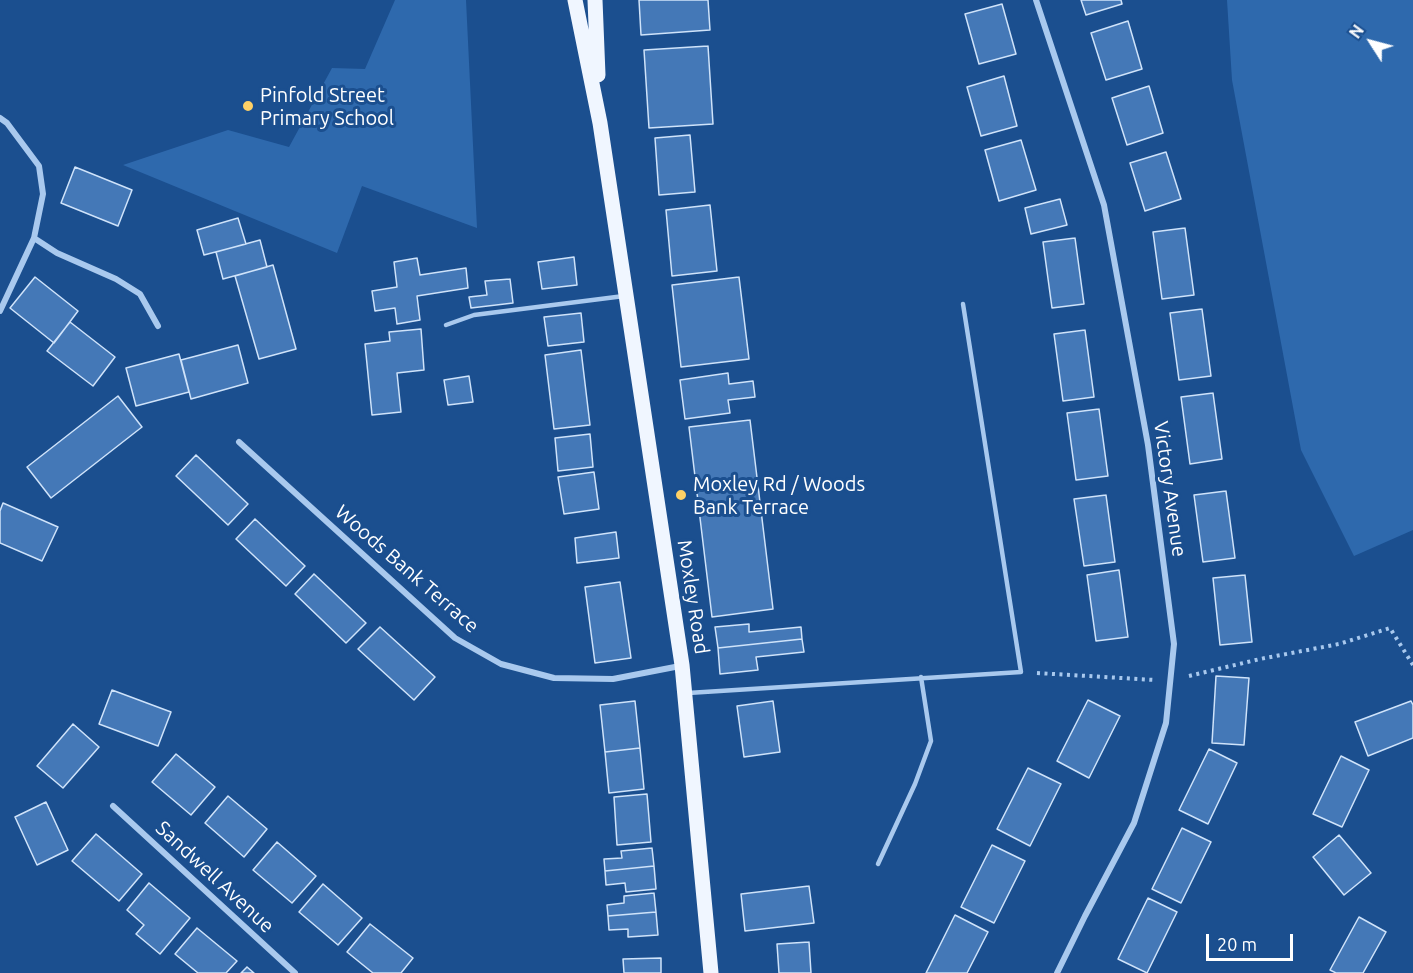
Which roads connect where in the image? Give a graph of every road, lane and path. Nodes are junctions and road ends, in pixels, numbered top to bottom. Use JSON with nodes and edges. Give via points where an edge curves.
{"nodes":[{"id":1,"x":575,"y":0,"type":"edge"},
{"id":2,"x":595,"y":0,"type":"edge"},
{"id":3,"x":1036,"y":0,"type":"edge"},
{"id":4,"x":0,"y":118,"type":"edge"},
{"id":5,"x":600,"y":123,"type":"junction"},
{"id":6,"x":34,"y":238,"type":"junction"},
{"id":7,"x":626,"y":295,"type":"junction"},
{"id":8,"x":963,"y":303,"type":"dead end"},
{"id":9,"x":0,"y":311,"type":"edge"},
{"id":10,"x":446,"y":325,"type":"dead end"},
{"id":11,"x":158,"y":326,"type":"dead end"},
{"id":12,"x":239,"y":442,"type":"dead end"},
{"id":13,"x":682,"y":665,"type":"junction"},
{"id":14,"x":1413,"y":665,"type":"edge"},
{"id":15,"x":1021,"y":672,"type":"junction"},
{"id":16,"x":921,"y":677,"type":"junction"},
{"id":17,"x":1170,"y":681,"type":"junction"},
{"id":18,"x":686,"y":693,"type":"junction"},
{"id":19,"x":113,"y":806,"type":"dead end"},
{"id":20,"x":878,"y":864,"type":"dead end"},
{"id":21,"x":295,"y":973,"type":"edge"},
{"id":22,"x":711,"y":973,"type":"edge"},
{"id":23,"x":1057,"y":973,"type":"edge"}],
"edges":[{"from":1,"to":5,"type":"main road","name":"Moxley Road"},
{"from":2,"to":5,"type":"main road","name":"Moxley Road"},
{"from":3,"to":17,"type":"street","name":"Victory Avenue","via":[[1104,205],[1148,445],[1174,644]]},
{"from":4,"to":6,"type":"street","via":[[39,166],[43,194]]},
{"from":5,"to":7,"type":"main road","name":"Moxley Road"},
{"from":6,"to":9,"type":"street"},
{"from":6,"to":11,"type":"street","via":[[140,294]]},
{"from":7,"to":10,"type":"lane","via":[[474,315]]},
{"from":7,"to":13,"type":"main road","name":"Moxley Road"},
{"from":8,"to":15,"type":"lane"},
{"from":12,"to":13,"type":"street","name":"Woods Bank Terrace","via":[[455,638],[501,664],[554,678],[601,679]]},
{"from":13,"to":18,"type":"main road","name":"Moxley Road"},
{"from":14,"to":17,"type":"path","via":[[1390,628],[1339,644]]},
{"from":15,"to":16,"type":"lane"},
{"from":15,"to":17,"type":"path"},
{"from":16,"to":18,"type":"lane"},
{"from":16,"to":20,"type":"lane","via":[[931,741]]},
{"from":17,"to":23,"type":"street","name":"Victory Avenue","via":[[1166,723],[1134,823]]},
{"from":18,"to":22,"type":"main road","name":"Moxley Road"},
{"from":19,"to":21,"type":"street","name":"Sandwell Avenue"}]}
